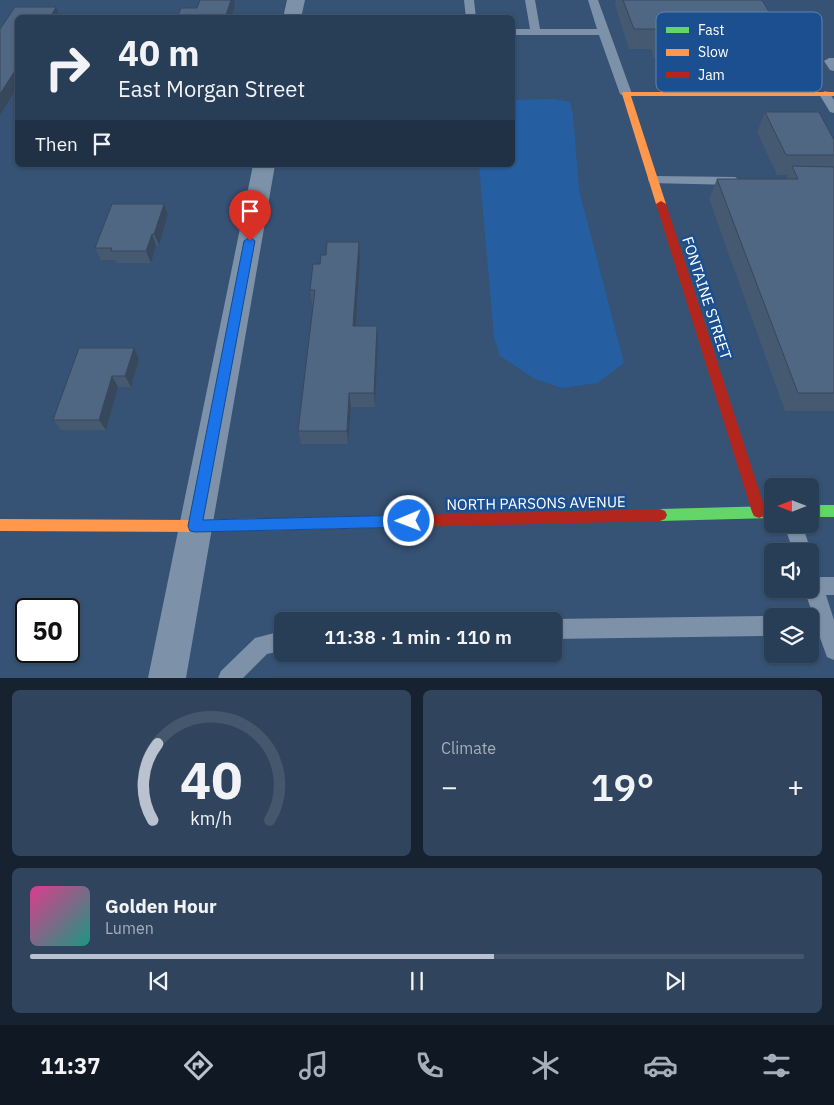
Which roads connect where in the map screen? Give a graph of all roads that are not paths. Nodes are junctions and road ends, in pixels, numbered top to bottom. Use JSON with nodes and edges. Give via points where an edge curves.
{"nodes":[{"id":1,"x":296,"y":0,"type":"edge"},
{"id":2,"x":469,"y":0,"type":"edge"},
{"id":3,"x":530,"y":0,"type":"edge"},
{"id":4,"x":592,"y":0,"type":"edge"},
{"id":5,"x":293,"y":15,"type":"edge"},
{"id":6,"x":471,"y":15,"type":"edge"},
{"id":7,"x":515,"y":32,"type":"edge"},
{"id":8,"x":536,"y":32,"type":"junction"},
{"id":9,"x":603,"y":32,"type":"junction"},
{"id":10,"x":834,"y":61,"type":"edge"},
{"id":11,"x":834,"y":68,"type":"edge"},
{"id":12,"x":626,"y":94,"type":"junction"},
{"id":13,"x":829,"y":94,"type":"edge"},
{"id":14,"x":834,"y":110,"type":"edge"},
{"id":15,"x":264,"y":167,"type":"edge"},
{"id":16,"x":654,"y":180,"type":"junction"},
{"id":17,"x":748,"y":181,"type":"edge"},
{"id":18,"x":819,"y":511,"type":"edge"},
{"id":19,"x":834,"y":511,"type":"edge"},
{"id":20,"x":759,"y":512,"type":"junction"},
{"id":21,"x":764,"y":512,"type":"edge"},
{"id":22,"x":0,"y":525,"type":"edge"},
{"id":23,"x":195,"y":526,"type":"junction"},
{"id":24,"x":819,"y":583,"type":"edge"},
{"id":25,"x":834,"y":586,"type":"edge"},
{"id":26,"x":764,"y":626,"type":"edge"},
{"id":27,"x":819,"y":627,"type":"edge"},
{"id":28,"x":562,"y":628,"type":"edge"},
{"id":29,"x":274,"y":643,"type":"edge"},
{"id":30,"x":834,"y":650,"type":"edge"},
{"id":31,"x":167,"y":678,"type":"edge"},
{"id":32,"x":228,"y":678,"type":"edge"}],
"edges":[{"from":1,"to":5,"type":"street"},
{"from":2,"to":6,"type":"lane"},
{"from":3,"to":8,"type":"lane"},
{"from":4,"to":9,"type":"lane"},
{"from":7,"to":8,"type":"lane"},
{"from":8,"to":9,"type":"lane"},
{"from":9,"to":12,"type":"lane"},
{"from":10,"to":11,"type":"lane","via":[[829,61]]},
{"from":12,"to":13,"type":"street"},
{"from":12,"to":16,"type":"street","name":"FONTAINE STREET"},
{"from":13,"to":14,"type":"lane"},
{"from":15,"to":23,"type":"street"},
{"from":16,"to":17,"type":"lane"},
{"from":16,"to":20,"type":"street","name":"FONTAINE STREET"},
{"from":18,"to":19,"type":"street"},
{"from":20,"to":21,"type":"street","name":"NORTH PARSONS AVENUE"},
{"from":20,"to":23,"type":"street","name":"NORTH PARSONS AVENUE"},
{"from":22,"to":23,"type":"street","name":"NORTH PARSONS AVENUE"},
{"from":23,"to":31,"type":"street"},
{"from":24,"to":25,"type":"lane"},
{"from":26,"to":28,"type":"lane"},
{"from":27,"to":30,"type":"lane"},
{"from":29,"to":32,"type":"lane","via":[[262,645]]}]}
